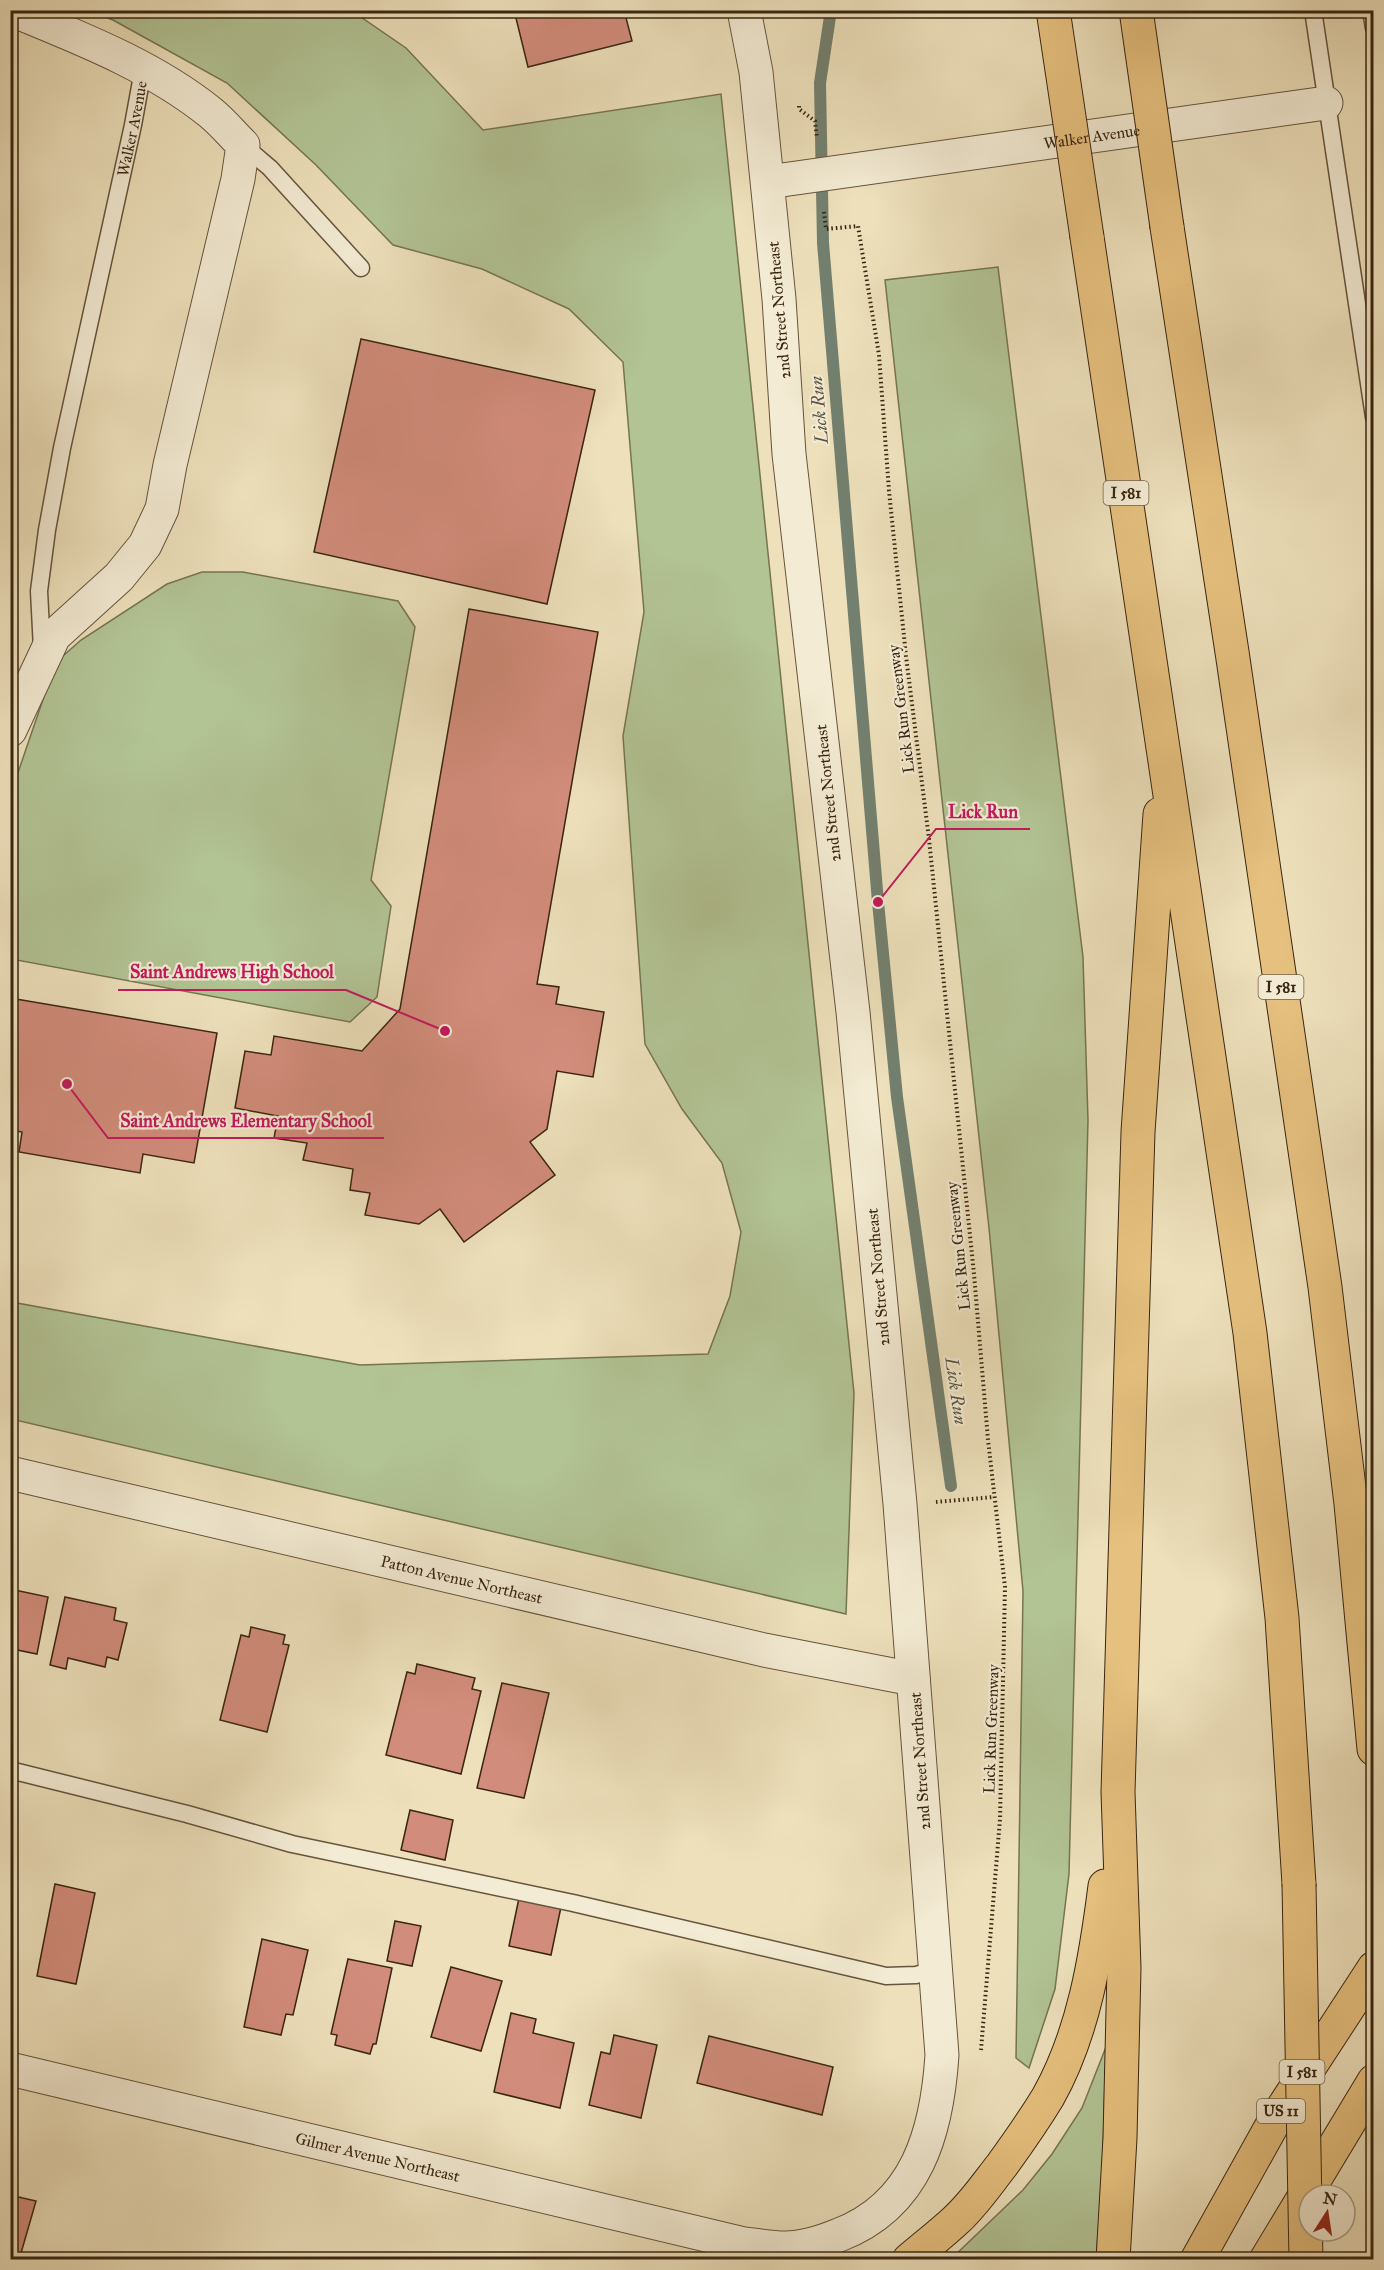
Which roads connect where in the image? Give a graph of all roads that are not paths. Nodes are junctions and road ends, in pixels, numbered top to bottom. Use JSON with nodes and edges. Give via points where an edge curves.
{"nodes":[{"id":1,"x":12,"y":10,"type":"edge"},
{"id":2,"x":744,"y":10,"type":"edge"},
{"id":3,"x":1053,"y":10,"type":"edge"},
{"id":4,"x":1136,"y":10,"type":"edge"},
{"id":5,"x":1313,"y":10,"type":"edge"},
{"id":6,"x":1371,"y":10,"type":"edge"},
{"id":7,"x":1374,"y":28,"type":"edge"},
{"id":8,"x":143,"y":70,"type":"junction"},
{"id":9,"x":1326,"y":103,"type":"junction"},
{"id":10,"x":243,"y":145,"type":"junction"},
{"id":11,"x":768,"y":182,"type":"junction"},
{"id":12,"x":361,"y":268,"type":"dead end"},
{"id":13,"x":1374,"y":417,"type":"edge"},
{"id":14,"x":42,"y":659,"type":"junction"},
{"id":15,"x":10,"y":730,"type":"edge"},
{"id":16,"x":1164,"y":750,"type":"junction"},
{"id":17,"x":10,"y":1473,"type":"edge"},
{"id":18,"x":913,"y":1679,"type":"junction"},
{"id":19,"x":1374,"y":1749,"type":"edge"},
{"id":20,"x":10,"y":1770,"type":"edge"},
{"id":21,"x":1118,"y":1792,"type":"junction"},
{"id":22,"x":1374,"y":1968,"type":"edge"},
{"id":23,"x":936,"y":1970,"type":"junction"},
{"id":24,"x":10,"y":2069,"type":"edge"},
{"id":25,"x":1374,"y":2081,"type":"edge"},
{"id":26,"x":744,"y":2244,"type":"joint"},
{"id":27,"x":909,"y":2259,"type":"edge"},
{"id":28,"x":1113,"y":2259,"type":"edge"},
{"id":29,"x":1197,"y":2259,"type":"edge"},
{"id":30,"x":1266,"y":2259,"type":"edge"},
{"id":31,"x":1306,"y":2259,"type":"edge"}],
"edges":[{"from":1,"to":8,"type":"street","via":[[86,40]]},
{"from":2,"to":11,"type":"street","name":"2nd Street Northeast","via":[[756,72]]},
{"from":3,"to":16,"type":"main road","number":"I 581","bridge":true},
{"from":4,"to":19,"type":"main road","number":"I 581","bridge":true,"via":[[1325,1287]]},
{"from":5,"to":9,"type":"lane"},
{"from":6,"to":7,"type":"lane"},
{"from":8,"to":10,"type":"street","name":"Walker Avenue","via":[[204,108]]},
{"from":8,"to":14,"type":"lane","name":"Walker Avenue","via":[[47,530],[39,591]]},
{"from":9,"to":11,"type":"street","name":"Walker Avenue"},
{"from":9,"to":13,"type":"lane"},
{"from":10,"to":12,"type":"lane","via":[[270,168]]},
{"from":10,"to":14,"type":"street","name":"Walker Avenue","via":[[162,509],[146,545],[118,577],[54,636]]},
{"from":11,"to":18,"type":"street","name":"2nd Street Northeast","via":[[789,454],[853,1012]]},
{"from":14,"to":15,"type":"street","name":"Walker Avenue"},
{"from":16,"to":21,"type":"main road","via":[[1138,1132]]},
{"from":16,"to":31,"type":"main road","number":"I 581","bridge":true,"via":[[1250,1333],[1282,1618],[1299,1884]]},
{"from":17,"to":18,"type":"street","name":"Patton Avenue Northeast","via":[[764,1650]]},
{"from":18,"to":23,"type":"street","name":"2nd Street Northeast"},
{"from":20,"to":23,"type":"lane","via":[[292,1844],[585,1906],[886,1976]]},
{"from":21,"to":27,"type":"main road","via":[[1097,1947],[1068,2053],[1048,2096],[1020,2141],[980,2193],[956,2220]]},
{"from":21,"to":28,"type":"main road","via":[[1124,1968]]},
{"from":22,"to":29,"type":"main road","number":"US 11","via":[[1275,2120]]},
{"from":23,"to":26,"type":"street","name":"2nd Street Northeast","via":[[942,2055],[940,2094],[926,2147],[906,2186],[880,2213],[855,2229],[818,2243],[786,2248]]},
{"from":24,"to":26,"type":"street","name":"Gilmer Avenue Northeast"},
{"from":25,"to":30,"type":"main road"}]}
